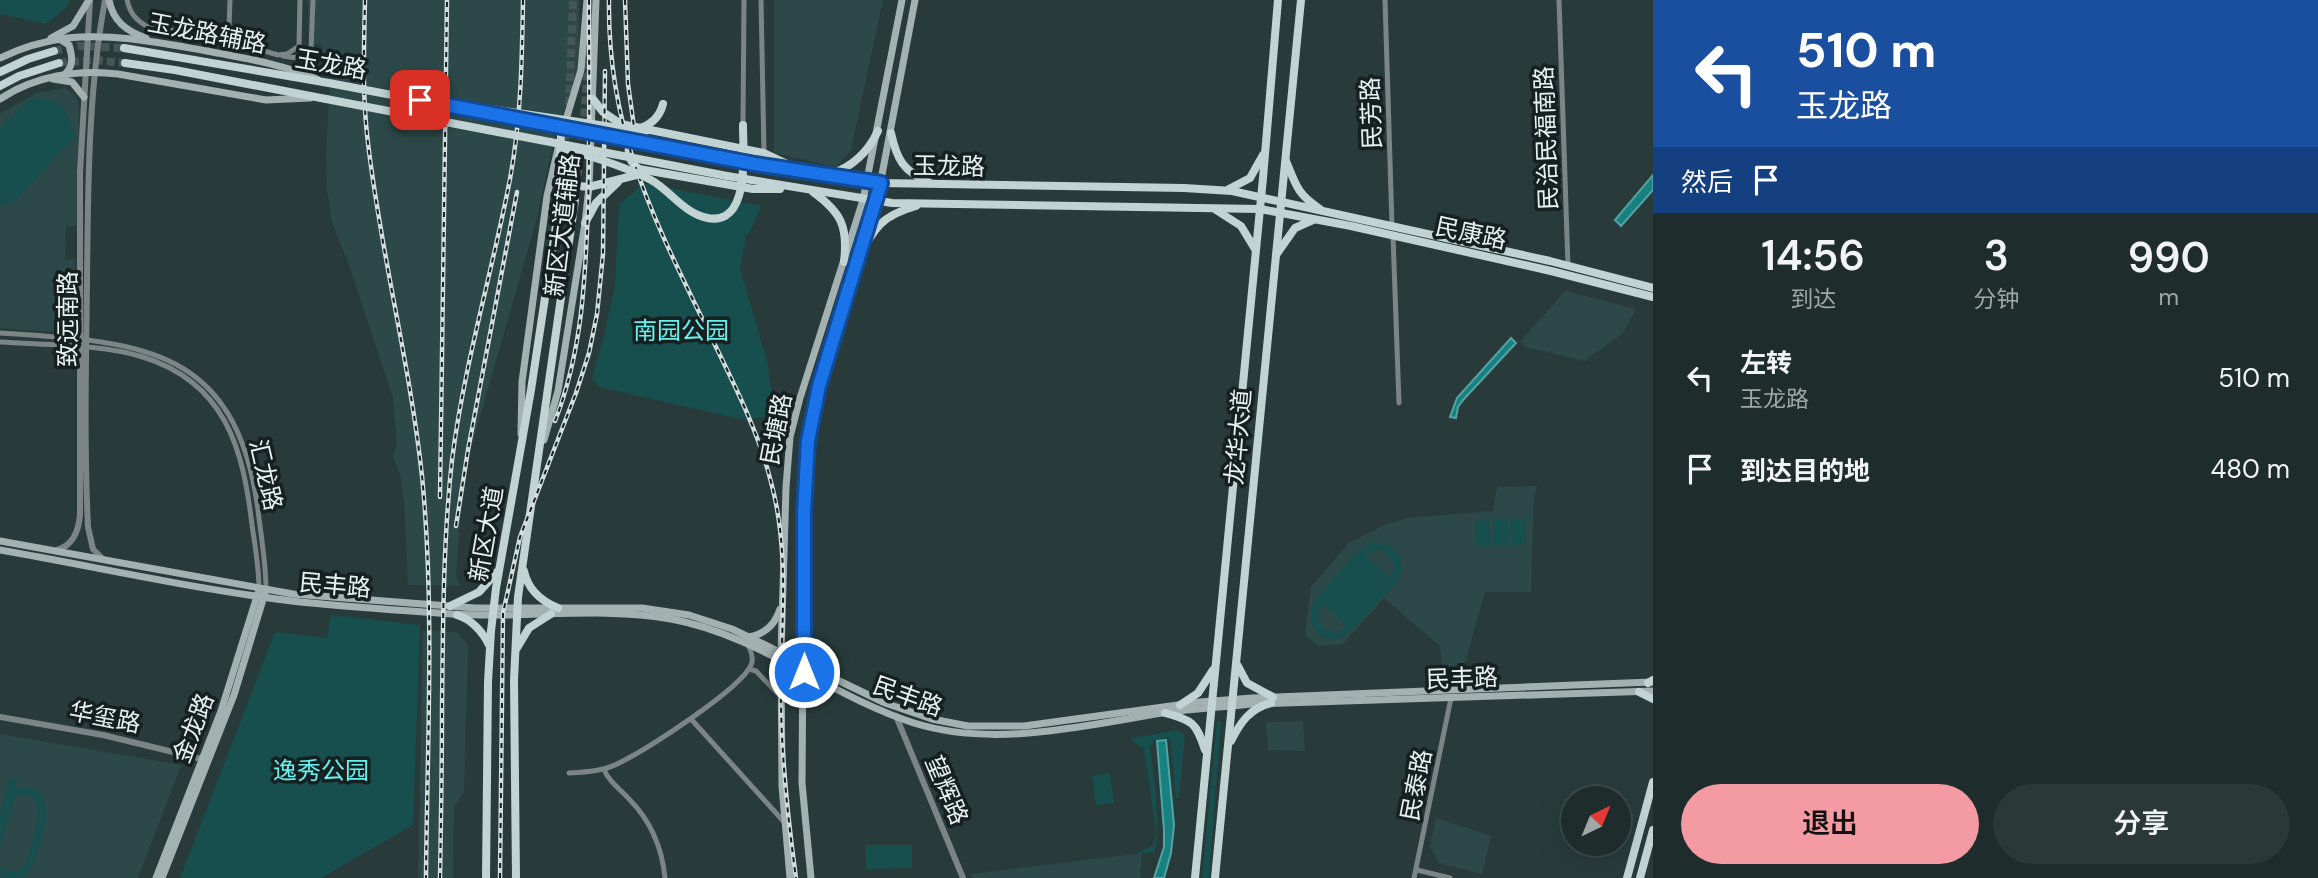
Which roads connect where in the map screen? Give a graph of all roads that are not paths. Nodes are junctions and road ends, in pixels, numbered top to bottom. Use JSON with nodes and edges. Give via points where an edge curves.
{"nodes":[{"id":1,"x":89,"y":0,"type":"edge"},
{"id":2,"x":107,"y":0,"type":"edge"},
{"id":3,"x":128,"y":0,"type":"edge"},
{"id":4,"x":230,"y":0,"type":"edge"},
{"id":5,"x":300,"y":0,"type":"edge"},
{"id":6,"x":313,"y":0,"type":"edge"},
{"id":7,"x":587,"y":0,"type":"edge"},
{"id":8,"x":596,"y":0,"type":"edge"},
{"id":9,"x":744,"y":0,"type":"edge"},
{"id":10,"x":761,"y":0,"type":"edge"},
{"id":11,"x":902,"y":0,"type":"edge"},
{"id":12,"x":915,"y":0,"type":"edge"},
{"id":13,"x":1278,"y":0,"type":"edge"},
{"id":14,"x":1301,"y":0,"type":"edge"},
{"id":15,"x":1385,"y":0,"type":"edge"},
{"id":16,"x":1559,"y":0,"type":"edge"},
{"id":17,"x":87,"y":38,"type":"junction"},
{"id":18,"x":99,"y":38,"type":"junction"},
{"id":19,"x":59,"y":39,"type":"junction"},
{"id":20,"x":230,"y":41,"type":"junction"},
{"id":21,"x":41,"y":42,"type":"junction"},
{"id":22,"x":173,"y":45,"type":"junction"},
{"id":23,"x":124,"y":48,"type":"tunnel mouth"},
{"id":24,"x":54,"y":51,"type":"tunnel mouth"},
{"id":25,"x":228,"y":55,"type":"junction"},
{"id":26,"x":278,"y":55,"type":"junction"},
{"id":27,"x":0,"y":58,"type":"edge"},
{"id":28,"x":59,"y":63,"type":"tunnel mouth"},
{"id":29,"x":125,"y":63,"type":"tunnel mouth"},
{"id":30,"x":0,"y":72,"type":"edge"},
{"id":31,"x":85,"y":72,"type":"junction"},
{"id":32,"x":94,"y":72,"type":"junction"},
{"id":33,"x":65,"y":74,"type":"junction"},
{"id":34,"x":46,"y":79,"type":"junction"},
{"id":35,"x":326,"y":82,"type":"junction"},
{"id":36,"x":0,"y":86,"type":"edge"},
{"id":37,"x":84,"y":97,"type":"junction"},
{"id":38,"x":316,"y":97,"type":"junction"},
{"id":39,"x":0,"y":99,"type":"edge"},
{"id":40,"x":593,"y":99,"type":"junction"},
{"id":41,"x":443,"y":104,"type":"junction"},
{"id":42,"x":663,"y":104,"type":"dead end"},
{"id":43,"x":883,"y":105,"type":"junction"},
{"id":44,"x":894,"y":107,"type":"junction"},
{"id":45,"x":743,"y":125,"type":"joint"},
{"id":46,"x":650,"y":131,"type":"junction"},
{"id":47,"x":878,"y":131,"type":"junction"},
{"id":48,"x":504,"y":133,"type":"junction"},
{"id":49,"x":891,"y":133,"type":"junction"},
{"id":50,"x":561,"y":135,"type":"junction"},
{"id":51,"x":1265,"y":149,"type":"junction"},
{"id":52,"x":764,"y":153,"type":"junction"},
{"id":53,"x":1285,"y":154,"type":"junction"},
{"id":54,"x":802,"y":171,"type":"junction"},
{"id":55,"x":649,"y":172,"type":"junction"},
{"id":56,"x":830,"y":175,"type":"junction"},
{"id":57,"x":625,"y":177,"type":"junction"},
{"id":58,"x":867,"y":181,"type":"junction"},
{"id":59,"x":881,"y":183,"type":"junction"},
{"id":60,"x":913,"y":184,"type":"junction"},
{"id":61,"x":936,"y":185,"type":"junction"},
{"id":62,"x":589,"y":187,"type":"junction"},
{"id":63,"x":797,"y":188,"type":"junction"},
{"id":64,"x":1184,"y":188,"type":"junction"},
{"id":65,"x":811,"y":190,"type":"junction"},
{"id":66,"x":1222,"y":191,"type":"junction"},
{"id":67,"x":830,"y":194,"type":"junction"},
{"id":68,"x":1261,"y":196,"type":"junction"},
{"id":69,"x":560,"y":199,"type":"tunnel mouth"},
{"id":70,"x":575,"y":200,"type":"tunnel mouth"},
{"id":71,"x":863,"y":200,"type":"junction"},
{"id":72,"x":877,"y":201,"type":"junction"},
{"id":73,"x":1280,"y":202,"type":"junction"},
{"id":74,"x":927,"y":203,"type":"junction"},
{"id":75,"x":911,"y":204,"type":"junction"},
{"id":76,"x":1183,"y":207,"type":"junction"},
{"id":77,"x":1210,"y":208,"type":"junction"},
{"id":78,"x":1260,"y":209,"type":"junction"},
{"id":79,"x":1323,"y":211,"type":"junction"},
{"id":80,"x":1279,"y":212,"type":"junction"},
{"id":81,"x":1317,"y":219,"type":"junction"},
{"id":82,"x":585,"y":223,"type":"junction"},
{"id":83,"x":1392,"y":225,"type":"junction"},
{"id":84,"x":1393,"y":236,"type":"junction"},
{"id":85,"x":1256,"y":251,"type":"junction"},
{"id":86,"x":859,"y":258,"type":"junction"},
{"id":87,"x":1275,"y":258,"type":"junction"},
{"id":88,"x":844,"y":262,"type":"junction"},
{"id":89,"x":1568,"y":270,"type":"junction"},
{"id":90,"x":1653,"y":288,"type":"edge"},
{"id":91,"x":1653,"y":297,"type":"edge"},
{"id":92,"x":0,"y":334,"type":"edge"},
{"id":93,"x":83,"y":340,"type":"junction"},
{"id":94,"x":0,"y":342,"type":"edge"},
{"id":95,"x":83,"y":348,"type":"junction"},
{"id":96,"x":1399,"y":403,"type":"dead end"},
{"id":97,"x":521,"y":447,"type":"junction"},
{"id":98,"x":540,"y":450,"type":"junction"},
{"id":99,"x":0,"y":541,"type":"edge"},
{"id":100,"x":0,"y":550,"type":"edge"},
{"id":101,"x":55,"y":551,"type":"junction"},
{"id":102,"x":104,"y":559,"type":"junction"},
{"id":103,"x":523,"y":565,"type":"junction"},
{"id":104,"x":500,"y":566,"type":"junction"},
{"id":105,"x":262,"y":593,"type":"junction"},
{"id":106,"x":783,"y":602,"type":"junction"},
{"id":107,"x":450,"y":606,"type":"junction"},
{"id":108,"x":555,"y":611,"type":"junction"},
{"id":109,"x":493,"y":612,"type":"junction"},
{"id":110,"x":517,"y":612,"type":"junction"},
{"id":111,"x":457,"y":614,"type":"junction"},
{"id":112,"x":747,"y":640,"type":"junction"},
{"id":113,"x":490,"y":648,"type":"junction"},
{"id":114,"x":514,"y":654,"type":"junction"},
{"id":115,"x":781,"y":657,"type":"junction"},
{"id":116,"x":1236,"y":658,"type":"junction"},
{"id":117,"x":1216,"y":661,"type":"junction"},
{"id":118,"x":804,"y":668,"type":"junction"},
{"id":119,"x":747,"y":671,"type":"junction"},
{"id":120,"x":1651,"y":682,"type":"edge"},
{"id":121,"x":831,"y":685,"type":"junction"},
{"id":122,"x":1653,"y":691,"type":"edge"},
{"id":123,"x":1639,"y":692,"type":"junction"},
{"id":124,"x":781,"y":698,"type":"junction"},
{"id":125,"x":1451,"y":698,"type":"junction"},
{"id":126,"x":1653,"y":699,"type":"edge"},
{"id":127,"x":1272,"y":700,"type":"junction"},
{"id":128,"x":1232,"y":702,"type":"junction"},
{"id":129,"x":1212,"y":704,"type":"junction"},
{"id":130,"x":1180,"y":705,"type":"junction"},
{"id":131,"x":802,"y":712,"type":"junction"},
{"id":132,"x":1165,"y":713,"type":"junction"},
{"id":133,"x":896,"y":716,"type":"junction"},
{"id":134,"x":0,"y":717,"type":"edge"},
{"id":135,"x":691,"y":719,"type":"junction"},
{"id":136,"x":1227,"y":751,"type":"junction"},
{"id":137,"x":1207,"y":754,"type":"junction"},
{"id":138,"x":202,"y":759,"type":"junction"},
{"id":139,"x":604,"y":769,"type":"junction"},
{"id":140,"x":569,"y":774,"type":"dead end"},
{"id":141,"x":1653,"y":782,"type":"edge"},
{"id":142,"x":785,"y":823,"type":"junction"},
{"id":143,"x":1653,"y":830,"type":"edge"},
{"id":144,"x":1417,"y":870,"type":"junction"},
{"id":145,"x":156,"y":878,"type":"edge"},
{"id":146,"x":162,"y":878,"type":"edge"},
{"id":147,"x":486,"y":878,"type":"edge"},
{"id":148,"x":516,"y":878,"type":"edge"},
{"id":149,"x":665,"y":878,"type":"edge"},
{"id":150,"x":790,"y":878,"type":"edge"},
{"id":151,"x":811,"y":878,"type":"edge"},
{"id":152,"x":963,"y":878,"type":"edge"},
{"id":153,"x":1195,"y":878,"type":"edge"},
{"id":154,"x":1215,"y":878,"type":"edge"},
{"id":155,"x":1414,"y":878,"type":"edge"},
{"id":156,"x":1450,"y":878,"type":"edge"},
{"id":157,"x":1627,"y":878,"type":"edge"},
{"id":158,"x":1640,"y":878,"type":"edge"}],
"edges":[{"from":1,"to":17,"type":"street","name":"致远南路"},
{"from":1,"to":21,"type":"main road","via":[[73,26]]},
{"from":2,"to":18,"type":"street","name":"致远南路"},
{"from":2,"to":22,"type":"main road","via":[[126,29]]},
{"from":3,"to":20,"type":"street","via":[[136,20],[146,26]]},
{"from":4,"to":20,"type":"street"},
{"from":5,"to":26,"type":"street","via":[[299,46]]},
{"from":6,"to":26,"type":"street","via":[[311,50],[301,57]]},
{"from":7,"to":50,"type":"main road","name":"新区大道辅路","via":[[581,70]]},
{"from":8,"to":40,"type":"main road","name":"新区大道辅路"},
{"from":9,"to":45,"type":"street"},
{"from":10,"to":52,"type":"street"},
{"from":11,"to":43,"type":"main road","name":"民塘路"},
{"from":12,"to":44,"type":"main road","name":"民塘路"},
{"from":13,"to":51,"type":"main road","name":"龙华大道"},
{"from":14,"to":53,"type":"main road","name":"龙华大道"},
{"from":15,"to":83,"type":"street","name":"民芳路"},
{"from":16,"to":89,"type":"street","name":"民治民福南路"},
{"from":17,"to":18,"type":"main road","name":"玉龙路辅路"},
{"from":17,"to":19,"type":"main road","name":"玉龙路辅路"},
{"from":17,"to":31,"type":"street","name":"致远南路"},
{"from":18,"to":22,"type":"main road","name":"玉龙路辅路"},
{"from":18,"to":32,"type":"street","name":"致远南路"},
{"from":19,"to":21,"type":"main road","name":"玉龙路辅路"},
{"from":19,"to":33,"type":"main road","via":[[69,45],[71,67]]},
{"from":20,"to":25,"type":"street"},
{"from":20,"to":26,"type":"street"},
{"from":21,"to":27,"type":"main road","name":"玉龙路辅路"},
{"from":22,"to":25,"type":"main road","name":"玉龙路辅路"},
{"from":23,"to":35,"type":"main road","name":"玉龙路"},
{"from":24,"to":30,"type":"main road"},
{"from":25,"to":35,"type":"main road","name":"玉龙路辅路"},
{"from":28,"to":36,"type":"main road"},
{"from":29,"to":38,"type":"main road","name":"玉龙路"},
{"from":31,"to":32,"type":"main road"},
{"from":31,"to":33,"type":"main road"},
{"from":31,"to":37,"type":"street","name":"致远南路"},
{"from":32,"to":38,"type":"main road","via":[[266,100]]},
{"from":32,"to":93,"type":"street","name":"致远南路"},
{"from":33,"to":34,"type":"main road"},
{"from":34,"to":37,"type":"main road","via":[[72,82]]},
{"from":34,"to":39,"type":"main road"},
{"from":35,"to":41,"type":"main road","name":"玉龙路","bridge":true},
{"from":37,"to":93,"type":"street","name":"致远南路","via":[[80,173]]},
{"from":38,"to":48,"type":"main road","name":"玉龙路","bridge":true},
{"from":40,"to":46,"type":"main road","via":[[612,119]]},
{"from":40,"to":62,"type":"main road","name":"新区大道辅路"},
{"from":41,"to":42,"type":"main road","bridge":true,"via":[[633,130],[651,124]]},
{"from":41,"to":54,"type":"main road","name":"玉龙路","bridge":true},
{"from":43,"to":44,"type":"street"},
{"from":43,"to":47,"type":"main road","name":"民塘路"},
{"from":44,"to":49,"type":"main road","name":"民塘路"},
{"from":45,"to":48,"type":"main road","bridge":true,"via":[[741,194],[730,211],[716,218],[693,212],[657,184],[623,168]]},
{"from":46,"to":52,"type":"main road"},
{"from":46,"to":55,"type":"main road","via":[[635,136],[628,151],[634,166]]},
{"from":47,"to":56,"type":"main road","via":[[860,158]]},
{"from":47,"to":58,"type":"main road","name":"民塘路"},
{"from":48,"to":63,"type":"main road","name":"玉龙路","bridge":true},
{"from":49,"to":59,"type":"main road","name":"民塘路"},
{"from":49,"to":61,"type":"main road","via":[[905,169]]},
{"from":50,"to":62,"type":"main road","via":[[560,176],[568,185]]},
{"from":50,"to":97,"type":"main road","name":"新区大道辅路","via":[[547,196],[522,382]]},
{"from":51,"to":66,"type":"main road","via":[[1247,180]]},
{"from":51,"to":68,"type":"main road","name":"龙华大道"},
{"from":52,"to":54,"type":"main road"},
{"from":53,"to":73,"type":"main road","name":"龙华大道"},
{"from":53,"to":79,"type":"main road","via":[[1300,192]]},
{"from":54,"to":56,"type":"main road","name":"玉龙路"},
{"from":55,"to":57,"type":"main road"},
{"from":55,"to":63,"type":"main road","via":[[753,189]]},
{"from":56,"to":58,"type":"main road","name":"玉龙路"},
{"from":56,"to":67,"type":"main road"},
{"from":57,"to":62,"type":"main road"},
{"from":57,"to":82,"type":"main road","via":[[602,196]]},
{"from":58,"to":59,"type":"main road","name":"玉龙路"},
{"from":58,"to":71,"type":"main road","name":"民塘路"},
{"from":59,"to":60,"type":"main road","name":"玉龙路"},
{"from":59,"to":72,"type":"main road","name":"民塘路"},
{"from":60,"to":61,"type":"main road","name":"玉龙路"},
{"from":60,"to":75,"type":"main road"},
{"from":61,"to":64,"type":"main road","name":"玉龙路"},
{"from":62,"to":82,"type":"main road","name":"新区大道辅路"},
{"from":63,"to":65,"type":"main road","name":"玉龙路"},
{"from":64,"to":66,"type":"main road","name":"玉龙路"},
{"from":64,"to":76,"type":"main road"},
{"from":65,"to":67,"type":"main road","name":"玉龙路"},
{"from":65,"to":88,"type":"main road","via":[[841,219]]},
{"from":66,"to":68,"type":"main road","name":"玉龙路"},
{"from":67,"to":71,"type":"main road","name":"玉龙路"},
{"from":68,"to":73,"type":"main road","name":"玉龙路"},
{"from":68,"to":78,"type":"main road","name":"龙华大道"},
{"from":69,"to":97,"type":"main road","name":"新区大道"},
{"from":70,"to":98,"type":"main road","name":"新区大道"},
{"from":71,"to":72,"type":"main road","name":"玉龙路"},
{"from":71,"to":88,"type":"main road","name":"民塘路"},
{"from":72,"to":75,"type":"main road","name":"玉龙路"},
{"from":72,"to":86,"type":"main road","name":"民塘路"},
{"from":73,"to":79,"type":"main road","name":"民康路"},
{"from":73,"to":80,"type":"main road","name":"龙华大道"},
{"from":74,"to":75,"type":"main road","name":"玉龙路"},
{"from":74,"to":76,"type":"main road","name":"玉龙路"},
{"from":74,"to":86,"type":"main road","via":[[884,219]]},
{"from":76,"to":77,"type":"main road","name":"玉龙路"},
{"from":77,"to":78,"type":"main road","name":"玉龙路"},
{"from":77,"to":85,"type":"main road","via":[[1241,226]]},
{"from":78,"to":80,"type":"main road","name":"玉龙路"},
{"from":78,"to":85,"type":"main road","name":"龙华大道"},
{"from":79,"to":83,"type":"main road","name":"民康路"},
{"from":80,"to":81,"type":"main road","name":"民康路"},
{"from":80,"to":87,"type":"main road","name":"龙华大道"},
{"from":81,"to":84,"type":"main road","name":"民康路"},
{"from":81,"to":87,"type":"main road","via":[[1295,228]]},
{"from":82,"to":98,"type":"main road","name":"新区大道辅路","via":[[558,391]]},
{"from":83,"to":89,"type":"main road","name":"民康路"},
{"from":84,"to":89,"type":"main road","name":"民康路"},
{"from":84,"to":96,"type":"street"},
{"from":85,"to":117,"type":"main road","name":"龙华大道"},
{"from":86,"to":118,"type":"main road","name":"民塘路","via":[[819,386],[808,441]]},
{"from":87,"to":116,"type":"main road","name":"龙华大道"},
{"from":88,"to":106,"type":"main road","name":"民塘路","via":[[790,437]]},
{"from":89,"to":90,"type":"main road","name":"民康路"},
{"from":89,"to":91,"type":"main road","name":"民康路"},
{"from":92,"to":93,"type":"street","name":"汇龙路"},
{"from":93,"to":95,"type":"street","name":"致远南路"},
{"from":93,"to":105,"type":"street","name":"汇龙路","via":[[129,346],[162,357],[194,376],[222,404],[237,429],[251,469],[265,568]]},
{"from":94,"to":95,"type":"street","name":"汇龙路"},
{"from":95,"to":101,"type":"street","name":"致远南路","via":[[80,522],[71,542]]},
{"from":95,"to":102,"type":"street","name":"致远南路","via":[[88,527],[93,549]]},
{"from":95,"to":105,"type":"street","name":"汇龙路","via":[[156,362],[189,381],[216,408],[231,431],[244,470]]},
{"from":97,"to":104,"type":"main road","name":"新区大道"},
{"from":98,"to":103,"type":"main road","name":"新区大道"},
{"from":99,"to":101,"type":"main road","name":"民丰路"},
{"from":100,"to":105,"type":"main road","name":"民丰路"},
{"from":101,"to":102,"type":"main road","name":"民丰路"},
{"from":102,"to":105,"type":"main road","name":"民丰路"},
{"from":103,"to":108,"type":"main road","via":[[536,594]]},
{"from":103,"to":110,"type":"main road","name":"新区大道"},
{"from":104,"to":107,"type":"main road","via":[[479,592]]},
{"from":104,"to":109,"type":"main road","name":"新区大道"},
{"from":105,"to":107,"type":"main road","name":"民丰路"},
{"from":105,"to":111,"type":"main road","name":"民丰路"},
{"from":105,"to":138,"type":"main road","name":"金龙路"},
{"from":105,"to":146,"type":"main road","name":"金龙路","via":[[231,703]]},
{"from":106,"to":112,"type":"main road","via":[[773,624]]},
{"from":106,"to":115,"type":"main road","name":"民塘路"},
{"from":107,"to":109,"type":"main road","name":"民丰路"},
{"from":108,"to":110,"type":"main road","name":"民丰路"},
{"from":108,"to":112,"type":"main road","name":"民丰路","via":[[670,619]]},
{"from":108,"to":114,"type":"main road","via":[[529,628]]},
{"from":109,"to":110,"type":"main road","name":"民丰路"},
{"from":109,"to":111,"type":"main road","name":"民丰路"},
{"from":109,"to":113,"type":"main road","name":"新区大道"},
{"from":110,"to":114,"type":"main road","name":"新区大道"},
{"from":111,"to":113,"type":"main road","via":[[478,629]]},
{"from":112,"to":115,"type":"main road","name":"民丰路"},
{"from":112,"to":119,"type":"street","via":[[752,659]]},
{"from":113,"to":147,"type":"main road","name":"新区大道"},
{"from":114,"to":148,"type":"main road","name":"新区大道"},
{"from":115,"to":118,"type":"main road","name":"民丰路"},
{"from":115,"to":124,"type":"main road","name":"民塘路"},
{"from":116,"to":127,"type":"main road","via":[[1247,683]]},
{"from":116,"to":128,"type":"main road","name":"龙华大道"},
{"from":117,"to":129,"type":"main road","name":"龙华大道"},
{"from":117,"to":130,"type":"main road","via":[[1199,692]]},
{"from":118,"to":121,"type":"main road","name":"民丰路"},
{"from":118,"to":130,"type":"main road","name":"民丰路","via":[[908,712],[968,726],[1024,726]]},
{"from":118,"to":131,"type":"main road","name":"民塘路"},
{"from":119,"to":124,"type":"street","via":[[755,670]]},
{"from":119,"to":135,"type":"street"},
{"from":120,"to":127,"type":"main road","name":"民丰路"},
{"from":121,"to":131,"type":"main road","via":[[810,692]]},
{"from":121,"to":133,"type":"main road","name":"民丰路"},
{"from":122,"to":123,"type":"main road","name":"民丰路"},
{"from":123,"to":125,"type":"main road","name":"民丰路"},
{"from":123,"to":126,"type":"main road"},
{"from":124,"to":142,"type":"main road","name":"民塘路"},
{"from":125,"to":127,"type":"main road","name":"民丰路"},
{"from":125,"to":144,"type":"street","name":"民泰路"},
{"from":127,"to":128,"type":"main road","name":"民丰路"},
{"from":127,"to":136,"type":"main road","via":[[1248,715]]},
{"from":128,"to":129,"type":"main road","name":"民丰路"},
{"from":128,"to":136,"type":"main road","name":"龙华大道"},
{"from":129,"to":130,"type":"main road","name":"民丰路"},
{"from":129,"to":132,"type":"main road","name":"民丰路"},
{"from":129,"to":137,"type":"main road","name":"龙华大道"},
{"from":131,"to":151,"type":"main road","name":"民塘路","via":[[802,783]]},
{"from":132,"to":133,"type":"main road","name":"民丰路","via":[[996,735],[946,730]]},
{"from":132,"to":137,"type":"main road","via":[[1195,724]]},
{"from":133,"to":152,"type":"street","name":"望辉路"},
{"from":134,"to":138,"type":"street","name":"华玺路"},
{"from":135,"to":139,"type":"street"},
{"from":135,"to":142,"type":"street"},
{"from":136,"to":154,"type":"main road","name":"龙华大道"},
{"from":137,"to":153,"type":"main road","name":"龙华大道"},
{"from":138,"to":145,"type":"main road","name":"金龙路"},
{"from":139,"to":140,"type":"street"},
{"from":139,"to":149,"type":"street","via":[[654,833]]},
{"from":141,"to":157,"type":"main road"},
{"from":142,"to":150,"type":"main road","name":"民塘路"},
{"from":143,"to":158,"type":"main road"},
{"from":144,"to":155,"type":"street","name":"民泰路"},
{"from":144,"to":156,"type":"street"}]}
